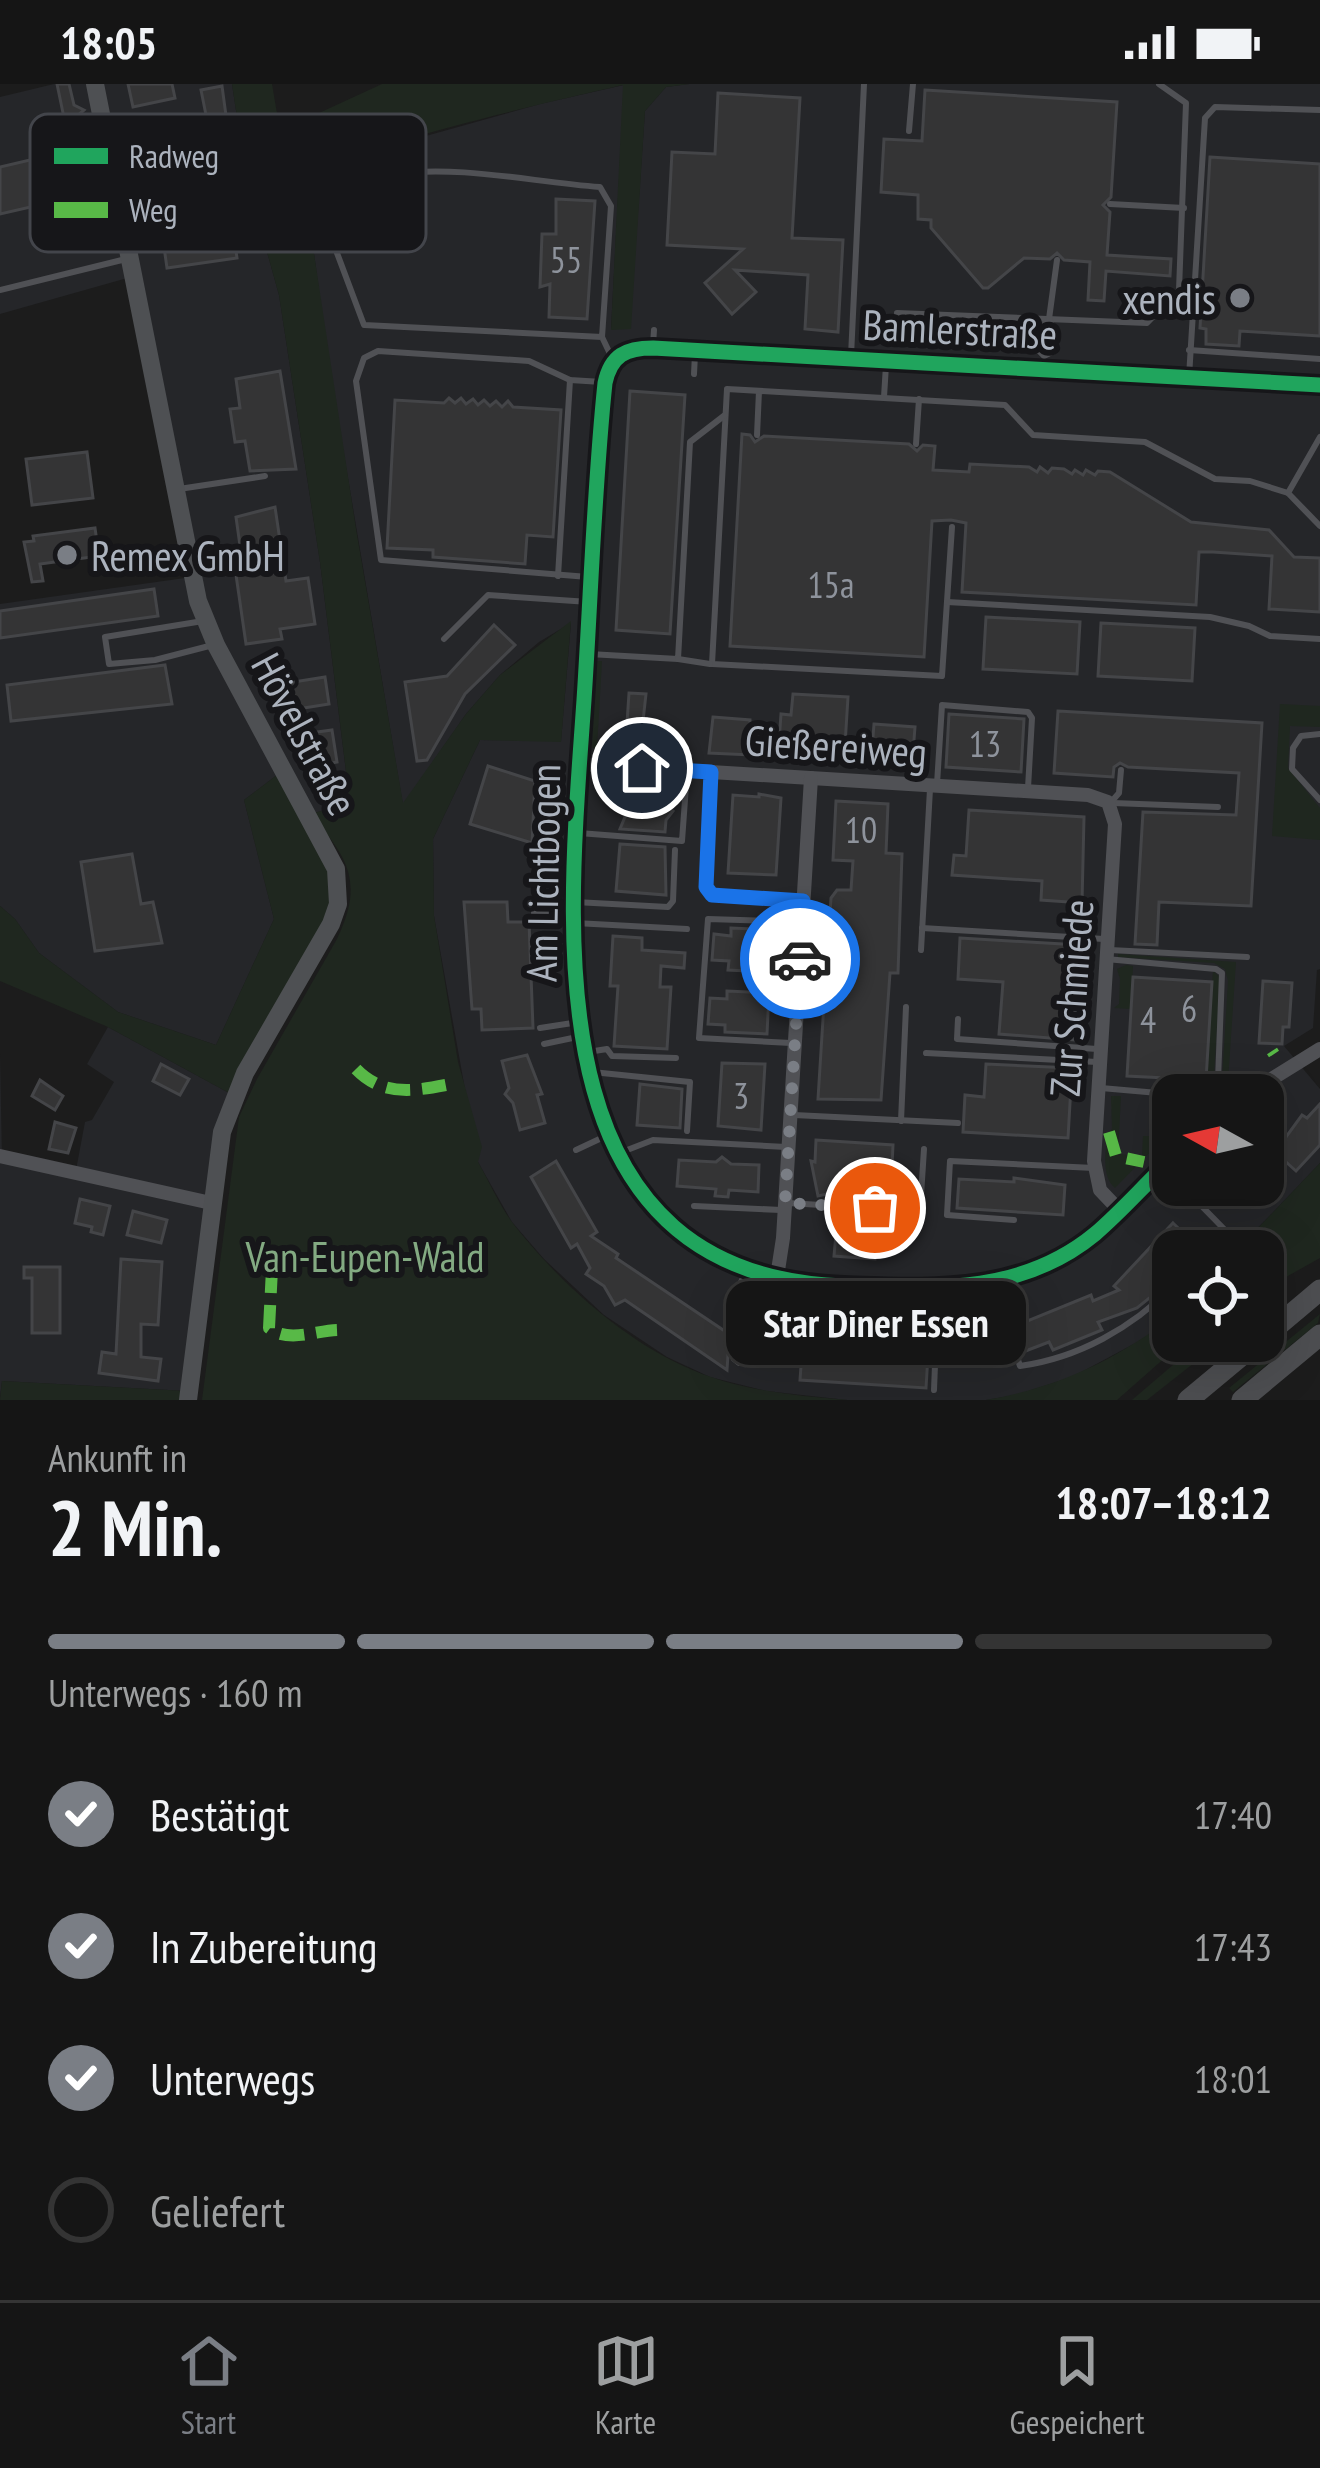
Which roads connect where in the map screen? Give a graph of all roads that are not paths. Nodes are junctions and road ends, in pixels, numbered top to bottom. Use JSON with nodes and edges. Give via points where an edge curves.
{"nodes":[{"id":1,"x":95,"y":84,"type":"edge"},
{"id":2,"x":864,"y":84,"type":"edge"},
{"id":3,"x":913,"y":84,"type":"edge"},
{"id":4,"x":1159,"y":84,"type":"edge"},
{"id":5,"x":1320,"y":110,"type":"edge"},
{"id":6,"x":101,"y":114,"type":"edge"},
{"id":7,"x":909,"y":130,"type":"dead end"},
{"id":8,"x":426,"y":173,"type":"edge"},
{"id":9,"x":1111,"y":204,"type":"dead end"},
{"id":10,"x":1184,"y":208,"type":"junction"},
{"id":11,"x":128,"y":252,"type":"edge"},
{"id":12,"x":337,"y":252,"type":"edge"},
{"id":13,"x":129,"y":258,"type":"junction"},
{"id":14,"x":1057,"y":260,"type":"dead end"},
{"id":15,"x":0,"y":290,"type":"edge"},
{"id":16,"x":897,"y":313,"type":"dead end"},
{"id":17,"x":1049,"y":319,"type":"junction"},
{"id":18,"x":654,"y":330,"type":"dead end"},
{"id":19,"x":602,"y":337,"type":"junction"},
{"id":20,"x":653,"y":348,"type":"junction"},
{"id":21,"x":1189,"y":350,"type":"junction"},
{"id":22,"x":695,"y":351,"type":"junction"},
{"id":23,"x":850,"y":359,"type":"junction"},
{"id":24,"x":1320,"y":359,"type":"edge"},
{"id":25,"x":887,"y":361,"type":"junction"},
{"id":26,"x":1042,"y":363,"type":"junction"},
{"id":27,"x":608,"y":372,"type":"junction"},
{"id":28,"x":694,"y":374,"type":"dead end"},
{"id":29,"x":1189,"y":377,"type":"junction"},
{"id":30,"x":570,"y":380,"type":"junction"},
{"id":31,"x":1320,"y":385,"type":"edge"},
{"id":32,"x":759,"y":391,"type":"junction"},
{"id":33,"x":884,"y":397,"type":"junction"},
{"id":34,"x":919,"y":399,"type":"junction"},
{"id":35,"x":725,"y":416,"type":"junction"},
{"id":36,"x":757,"y":435,"type":"dead end"},
{"id":37,"x":1320,"y":437,"type":"edge"},
{"id":38,"x":916,"y":444,"type":"dead end"},
{"id":39,"x":265,"y":476,"type":"dead end"},
{"id":40,"x":176,"y":490,"type":"junction"},
{"id":41,"x":1288,"y":493,"type":"junction"},
{"id":42,"x":1320,"y":526,"type":"edge"},
{"id":43,"x":952,"y":527,"type":"dead end"},
{"id":44,"x":558,"y":576,"type":"junction"},
{"id":45,"x":592,"y":578,"type":"junction"},
{"id":46,"x":590,"y":602,"type":"junction"},
{"id":47,"x":947,"y":602,"type":"junction"},
{"id":48,"x":205,"y":621,"type":"junction"},
{"id":49,"x":444,"y":639,"type":"dead end"},
{"id":50,"x":1320,"y":639,"type":"edge"},
{"id":51,"x":216,"y":644,"type":"junction"},
{"id":52,"x":587,"y":654,"type":"junction"},
{"id":53,"x":678,"y":659,"type":"junction"},
{"id":54,"x":712,"y":664,"type":"junction"},
{"id":55,"x":1320,"y":734,"type":"edge"},
{"id":56,"x":580,"y":764,"type":"junction"},
{"id":57,"x":687,"y":770,"type":"junction"},
{"id":58,"x":1121,"y":770,"type":"dead end"},
{"id":59,"x":711,"y":772,"type":"junction"},
{"id":60,"x":811,"y":778,"type":"junction"},
{"id":61,"x":933,"y":786,"type":"junction"},
{"id":62,"x":1028,"y":792,"type":"junction"},
{"id":63,"x":1320,"y":800,"type":"edge"},
{"id":64,"x":1109,"y":803,"type":"junction"},
{"id":65,"x":1218,"y":807,"type":"dead end"},
{"id":66,"x":575,"y":833,"type":"junction"},
{"id":67,"x":542,"y":850,"type":"dead end"},
{"id":68,"x":675,"y":850,"type":"dead end"},
{"id":69,"x":574,"y":851,"type":"junction"},
{"id":70,"x":803,"y":901,"type":"junction"},
{"id":71,"x":534,"y":913,"type":"dead end"},
{"id":72,"x":572,"y":913,"type":"junction"},
{"id":73,"x":802,"y":922,"type":"junction"},
{"id":74,"x":922,"y":928,"type":"junction"},
{"id":75,"x":687,"y":929,"type":"dead end"},
{"id":76,"x":1106,"y":949,"type":"junction"},
{"id":77,"x":921,"y":950,"type":"dead end"},
{"id":78,"x":1247,"y":957,"type":"dead end"},
{"id":79,"x":906,"y":1007,"type":"dead end"},
{"id":80,"x":958,"y":1018,"type":"dead end"},
{"id":81,"x":540,"y":1028,"type":"dead end"},
{"id":82,"x":582,"y":1037,"type":"junction"},
{"id":83,"x":794,"y":1043,"type":"junction"},
{"id":84,"x":544,"y":1044,"type":"dead end"},
{"id":85,"x":1320,"y":1049,"type":"edge"},
{"id":86,"x":926,"y":1053,"type":"dead end"},
{"id":87,"x":1101,"y":1056,"type":"junction"},
{"id":88,"x":676,"y":1058,"type":"dead end"},
{"id":89,"x":589,"y":1071,"type":"junction"},
{"id":90,"x":1218,"y":1074,"type":"edge"},
{"id":91,"x":1278,"y":1074,"type":"edge"},
{"id":92,"x":1098,"y":1088,"type":"junction"},
{"id":93,"x":1152,"y":1093,"type":"edge"},
{"id":94,"x":790,"y":1115,"type":"junction"},
{"id":95,"x":901,"y":1120,"type":"junction"},
{"id":96,"x":958,"y":1123,"type":"dead end"},
{"id":97,"x":687,"y":1131,"type":"dead end"},
{"id":98,"x":608,"y":1135,"type":"junction"},
{"id":99,"x":788,"y":1147,"type":"junction"},
{"id":100,"x":924,"y":1149,"type":"dead end"},
{"id":101,"x":576,"y":1150,"type":"dead end"},
{"id":102,"x":618,"y":1154,"type":"junction"},
{"id":103,"x":0,"y":1156,"type":"edge"},
{"id":104,"x":1094,"y":1168,"type":"junction"},
{"id":105,"x":1152,"y":1182,"type":"edge"},
{"id":106,"x":211,"y":1203,"type":"junction"},
{"id":107,"x":694,"y":1205,"type":"dead end"},
{"id":108,"x":784,"y":1206,"type":"junction"},
{"id":109,"x":1202,"y":1206,"type":"edge"},
{"id":110,"x":1120,"y":1211,"type":"junction"},
{"id":111,"x":1014,"y":1220,"type":"dead end"},
{"id":112,"x":1225,"y":1230,"type":"edge"},
{"id":113,"x":747,"y":1268,"type":"junction"},
{"id":114,"x":777,"y":1277,"type":"junction"},
{"id":115,"x":993,"y":1283,"type":"junction"},
{"id":116,"x":938,"y":1289,"type":"junction"},
{"id":117,"x":1320,"y":1291,"type":"edge"},
{"id":118,"x":1152,"y":1308,"type":"edge"},
{"id":119,"x":1284,"y":1321,"type":"edge"},
{"id":120,"x":1320,"y":1336,"type":"edge"},
{"id":121,"x":734,"y":1359,"type":"dead end"},
{"id":122,"x":1234,"y":1362,"type":"edge"},
{"id":123,"x":934,"y":1390,"type":"dead end"},
{"id":124,"x":1252,"y":1397,"type":"edge"},
{"id":125,"x":188,"y":1400,"type":"edge"},
{"id":126,"x":1188,"y":1400,"type":"edge"}],
"edges":[{"from":1,"to":6,"type":"main road","name":"Hövelstraße"},
{"from":2,"to":23,"type":"lane"},
{"from":3,"to":7,"type":"lane"},
{"from":4,"to":10,"type":"lane","via":[[1186,103]]},
{"from":5,"to":21,"type":"lane","via":[[1215,107],[1204,118]]},
{"from":8,"to":19,"type":"lane","via":[[490,171],[600,187],[611,206]]},
{"from":9,"to":10,"type":"lane"},
{"from":10,"to":17,"type":"lane","via":[[1180,290],[1147,322]]},
{"from":11,"to":13,"type":"main road","name":"Hövelstraße"},
{"from":12,"to":19,"type":"lane","via":[[364,325]]},
{"from":13,"to":15,"type":"lane"},
{"from":13,"to":40,"type":"main road","name":"Hövelstraße"},
{"from":14,"to":17,"type":"lane"},
{"from":16,"to":17,"type":"lane"},
{"from":17,"to":26,"type":"lane","via":[[1040,330]]},
{"from":17,"to":26,"type":"lane","via":[[1054,351]]},
{"from":18,"to":20,"type":"lane"},
{"from":19,"to":27,"type":"lane"},
{"from":20,"to":22,"type":"street","name":"Bamlerstraße"},
{"from":20,"to":27,"type":"street","name":"Bamlerstraße","via":[[630,349]]},
{"from":21,"to":24,"type":"lane"},
{"from":21,"to":29,"type":"lane"},
{"from":22,"to":23,"type":"street","name":"Bamlerstraße"},
{"from":22,"to":28,"type":"lane"},
{"from":23,"to":25,"type":"street","name":"Bamlerstraße"},
{"from":25,"to":26,"type":"street","name":"Bamlerstraße"},
{"from":25,"to":33,"type":"lane"},
{"from":26,"to":29,"type":"street","name":"Bamlerstraße"},
{"from":27,"to":30,"type":"lane"},
{"from":27,"to":45,"type":"street","name":"Am Lichtbogen"},
{"from":29,"to":31,"type":"street","name":"Bamlerstraße"},
{"from":30,"to":44,"type":"lane"},
{"from":30,"to":44,"type":"lane","via":[[529,361],[378,352],[364,358],[356,381],[382,560]]},
{"from":32,"to":33,"type":"lane"},
{"from":32,"to":35,"type":"lane","via":[[727,389]]},
{"from":32,"to":36,"type":"lane"},
{"from":33,"to":34,"type":"lane"},
{"from":34,"to":38,"type":"lane"},
{"from":34,"to":41,"type":"lane","via":[[1005,405],[1034,435],[1145,442],[1215,479]]},
{"from":35,"to":53,"type":"lane","via":[[690,442]]},
{"from":35,"to":54,"type":"lane"},
{"from":37,"to":41,"type":"lane"},
{"from":39,"to":40,"type":"lane"},
{"from":40,"to":48,"type":"main road","name":"Hövelstraße"},
{"from":41,"to":42,"type":"lane"},
{"from":43,"to":47,"type":"lane"},
{"from":44,"to":45,"type":"lane"},
{"from":45,"to":46,"type":"street","name":"Am Lichtbogen"},
{"from":46,"to":49,"type":"lane","via":[[488,595]]},
{"from":46,"to":52,"type":"street","name":"Am Lichtbogen"},
{"from":47,"to":50,"type":"lane","via":[[1210,617],[1270,636]]},
{"from":47,"to":54,"type":"lane","via":[[942,676]]},
{"from":48,"to":51,"type":"main road","name":"Hövelstraße"},
{"from":48,"to":51,"type":"lane","via":[[105,637],[109,664]]},
{"from":51,"to":106,"type":"main road","name":"Hövelstraße","via":[[338,888],[331,924],[234,1094]]},
{"from":52,"to":53,"type":"lane"},
{"from":52,"to":56,"type":"street","name":"Am Lichtbogen"},
{"from":53,"to":54,"type":"lane"},
{"from":55,"to":63,"type":"lane","via":[[1301,736],[1292,748],[1292,769]]},
{"from":56,"to":57,"type":"street","name":"Gießereiweg"},
{"from":56,"to":66,"type":"street","name":"Am Lichtbogen"},
{"from":57,"to":59,"type":"street","name":"Gießereiweg"},
{"from":57,"to":66,"type":"lane","via":[[682,841]]},
{"from":58,"to":64,"type":"lane"},
{"from":59,"to":60,"type":"street","name":"Gießereiweg"},
{"from":59,"to":70,"type":"lane","via":[[706,887],[712,895]]},
{"from":60,"to":61,"type":"street","name":"Gießereiweg"},
{"from":60,"to":70,"type":"street"},
{"from":61,"to":62,"type":"street","name":"Gießereiweg"},
{"from":61,"to":62,"type":"lane","via":[[942,704],[1022,708],[1032,718]]},
{"from":61,"to":74,"type":"lane"},
{"from":62,"to":64,"type":"street","name":"Gießereiweg"},
{"from":64,"to":65,"type":"lane"},
{"from":64,"to":76,"type":"street","name":"Zur Schmiede","via":[[1115,824]]},
{"from":66,"to":69,"type":"street","name":"Am Lichtbogen"},
{"from":67,"to":69,"type":"lane"},
{"from":68,"to":72,"type":"lane","via":[[668,907]]},
{"from":69,"to":72,"type":"street","name":"Am Lichtbogen"},
{"from":70,"to":73,"type":"street"},
{"from":71,"to":72,"type":"lane"},
{"from":72,"to":75,"type":"lane"},
{"from":72,"to":82,"type":"street","name":"Am Lichtbogen"},
{"from":73,"to":83,"type":"street"},
{"from":73,"to":83,"type":"lane","via":[[708,919],[699,1039]]},
{"from":74,"to":76,"type":"lane"},
{"from":74,"to":77,"type":"lane"},
{"from":76,"to":78,"type":"lane"},
{"from":76,"to":87,"type":"street","name":"Zur Schmiede"},
{"from":76,"to":90,"type":"lane","via":[[1222,973]]},
{"from":79,"to":95,"type":"lane"},
{"from":80,"to":87,"type":"lane","via":[[957,1039]]},
{"from":81,"to":82,"type":"lane"},
{"from":82,"to":84,"type":"lane"},
{"from":82,"to":88,"type":"lane","via":[[612,1056]]},
{"from":82,"to":89,"type":"street","name":"Am Lichtbogen"},
{"from":83,"to":94,"type":"street"},
{"from":85,"to":91,"type":"street"},
{"from":86,"to":87,"type":"lane"},
{"from":87,"to":92,"type":"street","name":"Zur Schmiede"},
{"from":89,"to":97,"type":"lane","via":[[690,1082]]},
{"from":89,"to":98,"type":"street","name":"Am Lichtbogen"},
{"from":92,"to":93,"type":"lane"},
{"from":92,"to":104,"type":"street","name":"Zur Schmiede"},
{"from":94,"to":95,"type":"lane"},
{"from":94,"to":99,"type":"street"},
{"from":95,"to":96,"type":"lane"},
{"from":98,"to":101,"type":"lane"},
{"from":98,"to":102,"type":"street","name":"Am Lichtbogen"},
{"from":99,"to":102,"type":"lane","via":[[652,1140]]},
{"from":99,"to":108,"type":"street"},
{"from":100,"to":108,"type":"lane","via":[[920,1211]]},
{"from":102,"to":113,"type":"street","name":"Am Lichtbogen","via":[[670,1221]]},
{"from":103,"to":106,"type":"street"},
{"from":104,"to":110,"type":"street","via":[[1102,1193]]},
{"from":104,"to":111,"type":"lane","via":[[950,1161],[946,1215]]},
{"from":105,"to":110,"type":"street","name":"Am Lichtbogen"},
{"from":106,"to":125,"type":"main road","name":"Hövelstraße"},
{"from":107,"to":108,"type":"lane"},
{"from":108,"to":114,"type":"street"},
{"from":109,"to":112,"type":"lane"},
{"from":110,"to":115,"type":"street","name":"Am Lichtbogen","via":[[1067,1254]]},
{"from":113,"to":114,"type":"street","name":"Am Lichtbogen"},
{"from":113,"to":121,"type":"lane","via":[[730,1307],[762,1338],[754,1359]]},
{"from":114,"to":116,"type":"street","name":"Am Lichtbogen"},
{"from":115,"to":116,"type":"street","name":"Am Lichtbogen"},
{"from":115,"to":118,"type":"lane","via":[[1020,1366],[1070,1354]]},
{"from":116,"to":123,"type":"lane"},
{"from":117,"to":119,"type":"main road"},
{"from":120,"to":124,"type":"main road"},
{"from":122,"to":126,"type":"main road"}]}
